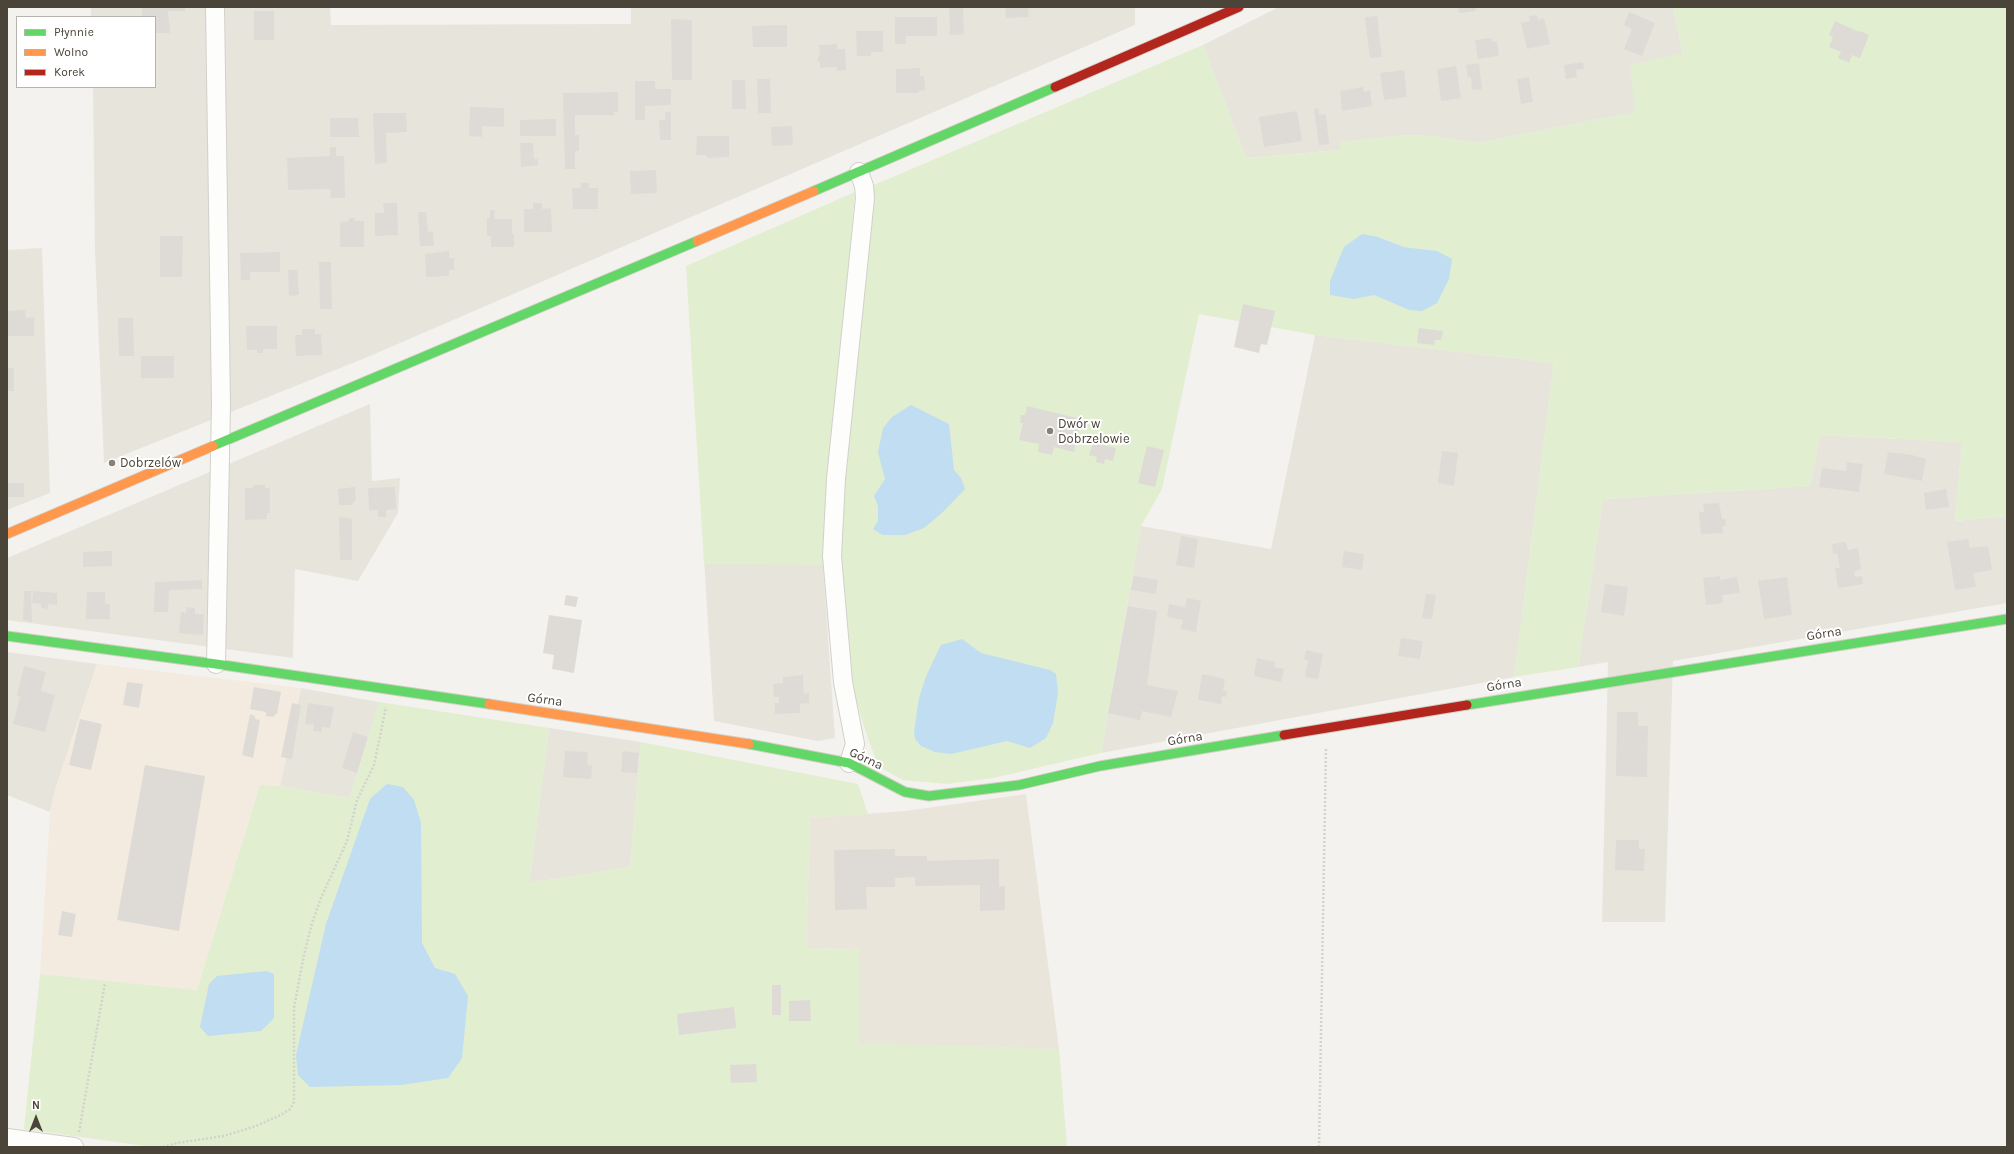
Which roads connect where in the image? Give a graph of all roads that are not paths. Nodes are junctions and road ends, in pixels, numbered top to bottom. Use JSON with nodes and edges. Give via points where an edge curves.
{"nodes":[{"id":1,"x":215,"y":7,"type":"edge"},
{"id":2,"x":1239,"y":7,"type":"edge"},
{"id":3,"x":859,"y":172,"type":"junction"},
{"id":4,"x":220,"y":443,"type":"junction"},
{"id":5,"x":7,"y":534,"type":"edge"},
{"id":6,"x":2007,"y":619,"type":"edge"},
{"id":7,"x":7,"y":636,"type":"edge"},
{"id":8,"x":216,"y":664,"type":"junction"},
{"id":9,"x":849,"y":763,"type":"junction"},
{"id":10,"x":7,"y":1138,"type":"edge"},
{"id":11,"x":76,"y":1143,"type":"edge"}],
"edges":[{"from":1,"to":4,"type":"street"},
{"from":2,"to":3,"type":"street"},
{"from":3,"to":4,"type":"street"},
{"from":3,"to":9,"type":"street","via":[[865,198],[836,479],[832,556],[843,682],[855,744]]},
{"from":4,"to":5,"type":"street"},
{"from":4,"to":8,"type":"street"},
{"from":6,"to":9,"type":"street","name":"Górna","via":[[1326,728],[1100,766],[1019,785],[929,796],[905,792]]},
{"from":7,"to":8,"type":"street","name":"Górna"},
{"from":8,"to":9,"type":"street","name":"Górna","via":[[734,741]]},
{"from":10,"to":11,"type":"street"}]}
